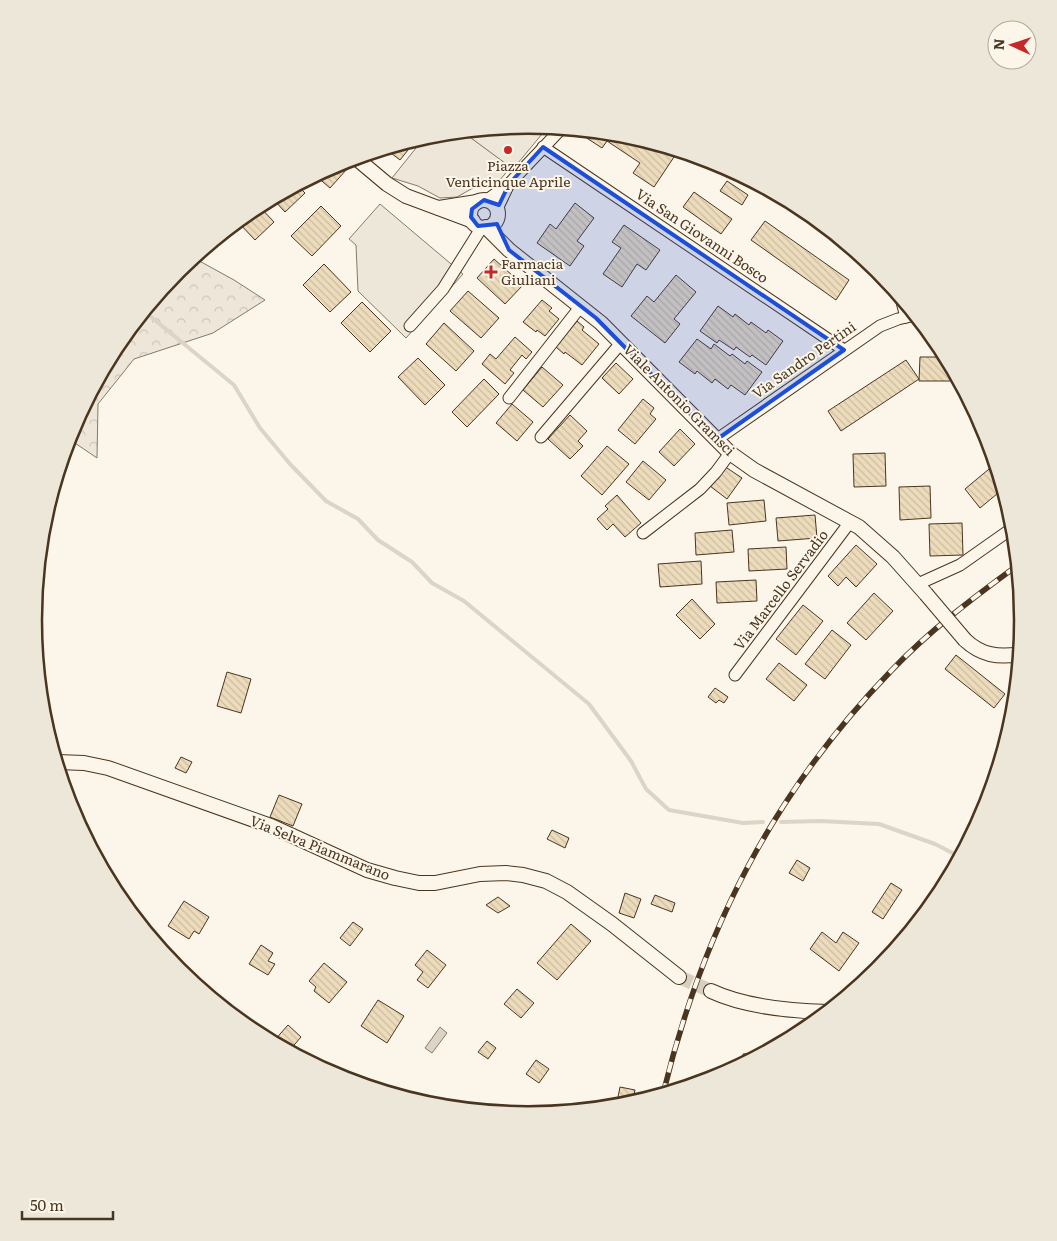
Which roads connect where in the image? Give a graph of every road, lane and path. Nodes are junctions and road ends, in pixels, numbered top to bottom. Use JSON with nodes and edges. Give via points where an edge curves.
{"nodes":[{"id":1,"x":554,"y":136,"type":"edge"},
{"id":2,"x":543,"y":147,"type":"junction"},
{"id":3,"x":363,"y":163,"type":"edge"},
{"id":4,"x":438,"y":208,"type":"junction"},
{"id":5,"x":484,"y":216,"type":"junction"},
{"id":6,"x":582,"y":306,"type":"junction"},
{"id":7,"x":907,"y":317,"type":"edge"},
{"id":8,"x":410,"y":326,"type":"dead end"},
{"id":9,"x":621,"y":343,"type":"junction"},
{"id":10,"x":844,"y":350,"type":"junction"},
{"id":11,"x":509,"y":398,"type":"dead end"},
{"id":12,"x":541,"y":437,"type":"dead end"},
{"id":13,"x":716,"y":440,"type":"junction"},
{"id":14,"x":730,"y":453,"type":"junction"},
{"id":15,"x":850,"y":522,"type":"junction"},
{"id":16,"x":643,"y":533,"type":"dead end"},
{"id":17,"x":1006,"y":533,"type":"edge"},
{"id":18,"x":922,"y":589,"type":"junction"},
{"id":19,"x":1013,"y":655,"type":"edge"},
{"id":20,"x":735,"y":675,"type":"dead end"},
{"id":21,"x":64,"y":762,"type":"edge"},
{"id":22,"x":679,"y":977,"type":"tunnel mouth"},
{"id":23,"x":711,"y":991,"type":"tunnel mouth"},
{"id":24,"x":818,"y":1011,"type":"edge"}],
"edges":[{"from":1,"to":2,"type":"street"},
{"from":2,"to":5,"type":"street","via":[[508,184]]},
{"from":2,"to":10,"type":"street","name":"Via San Giovanni Bosco"},
{"from":3,"to":4,"type":"street","via":[[400,193]]},
{"from":4,"to":5,"type":"street"},
{"from":4,"to":5,"type":"street"},
{"from":5,"to":6,"type":"street","name":"Viale Antonio Gramsci","via":[[509,250]]},
{"from":5,"to":8,"type":"street","via":[[443,289]]},
{"from":6,"to":9,"type":"street","name":"Viale Antonio Gramsci"},
{"from":6,"to":11,"type":"street"},
{"from":7,"to":10,"type":"street","name":"Via Sandro Pertini","via":[[880,326]]},
{"from":9,"to":12,"type":"street"},
{"from":9,"to":13,"type":"street","name":"Viale Antonio Gramsci"},
{"from":10,"to":13,"type":"street","name":"Via Sandro Pertini"},
{"from":13,"to":14,"type":"street","name":"Viale Antonio Gramsci"},
{"from":14,"to":15,"type":"street","name":"Viale Antonio Gramsci","via":[[754,470]]},
{"from":14,"to":16,"type":"street","via":[[694,495]]},
{"from":15,"to":18,"type":"street","name":"Viale Antonio Gramsci","via":[[873,538]]},
{"from":15,"to":20,"type":"street","name":"Via Marcello Servadio"},
{"from":17,"to":18,"type":"street"},
{"from":18,"to":19,"type":"street","name":"Viale Antonio Gramsci","bridge":true,"via":[[974,648],[986,654]]},
{"from":21,"to":22,"type":"street","name":"Via Selva Piammarano","via":[[108,768],[271,826],[367,870],[395,878],[429,884],[480,874],[506,873],[546,881],[612,924]]},
{"from":23,"to":24,"type":"street","via":[[759,1005]]}]}
